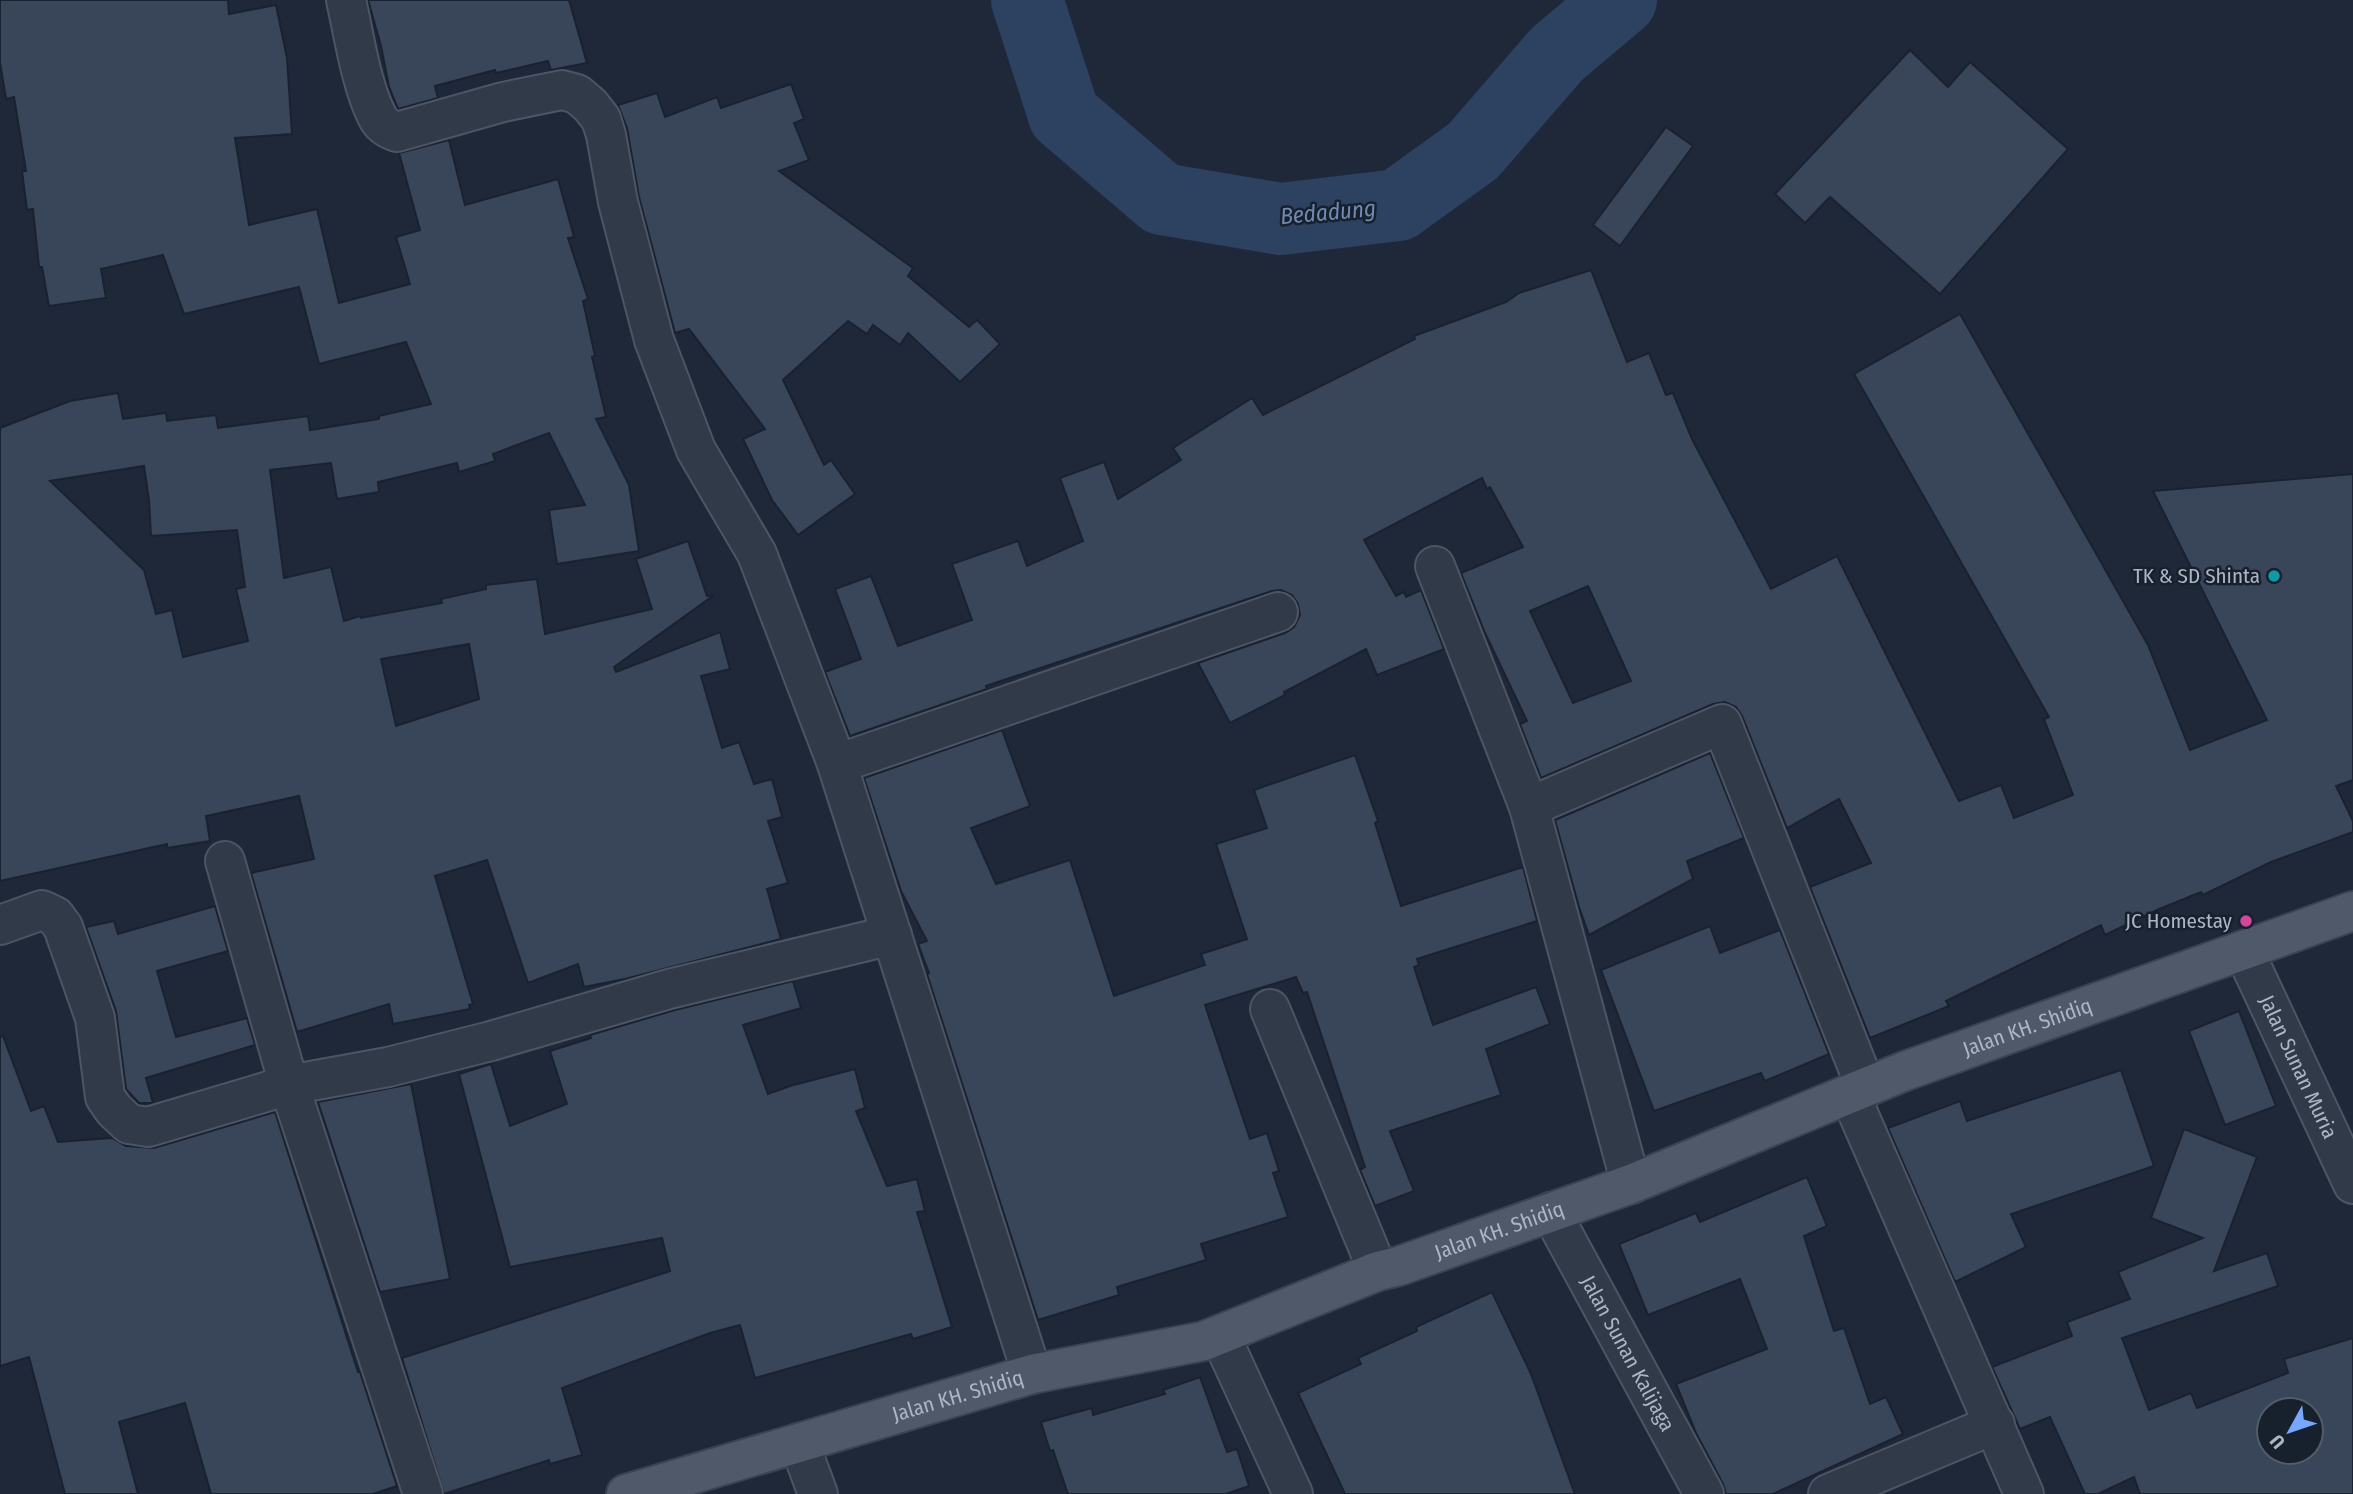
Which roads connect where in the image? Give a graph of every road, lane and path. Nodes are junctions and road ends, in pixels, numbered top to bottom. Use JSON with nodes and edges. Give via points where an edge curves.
{"nodes":[{"id":1,"x":346,"y":0,"type":"edge"},
{"id":2,"x":1435,"y":566,"type":"dead end"},
{"id":3,"x":1278,"y":612,"type":"dead end"},
{"id":4,"x":837,"y":764,"type":"junction"},
{"id":5,"x":1529,"y":807,"type":"junction"},
{"id":6,"x":225,"y":861,"type":"dead end"},
{"id":7,"x":2353,"y":911,"type":"edge"},
{"id":8,"x":0,"y":925,"type":"edge"},
{"id":9,"x":892,"y":935,"type":"junction"},
{"id":10,"x":2244,"y":951,"type":"junction"},
{"id":11,"x":1270,"y":1009,"type":"dead end"},
{"id":12,"x":289,"y":1086,"type":"junction"},
{"id":13,"x":1858,"y":1091,"type":"junction"},
{"id":14,"x":1632,"y":1184,"type":"junction"},
{"id":15,"x":2353,"y":1184,"type":"edge"},
{"id":16,"x":1551,"y":1212,"type":"junction"},
{"id":17,"x":1378,"y":1270,"type":"junction"},
{"id":18,"x":1220,"y":1335,"type":"junction"},
{"id":19,"x":1032,"y":1374,"type":"junction"},
{"id":20,"x":1995,"y":1424,"type":"junction"},
{"id":21,"x":799,"y":1443,"type":"junction"},
{"id":22,"x":423,"y":1494,"type":"edge"},
{"id":23,"x":626,"y":1494,"type":"edge"},
{"id":24,"x":818,"y":1494,"type":"edge"},
{"id":25,"x":1293,"y":1494,"type":"edge"},
{"id":26,"x":1704,"y":1494,"type":"edge"},
{"id":27,"x":1828,"y":1494,"type":"edge"},
{"id":28,"x":2024,"y":1494,"type":"edge"}],
"edges":[{"from":1,"to":4,"type":"street","via":[[368,91],[377,118],[388,129],[397,132],[562,90],[578,94],[601,119],[654,340],[696,450],[757,554]]},
{"from":2,"to":5,"type":"street"},
{"from":3,"to":4,"type":"street"},
{"from":4,"to":9,"type":"street"},
{"from":5,"to":13,"type":"street","via":[[1723,724]]},
{"from":5,"to":14,"type":"street"},
{"from":6,"to":12,"type":"street"},
{"from":7,"to":10,"type":"main road","name":"Jalan KH. Shidiq"},
{"from":8,"to":12,"type":"street","via":[[42,910],[55,916],[63,927],[94,1018],[106,1097],[130,1124],[148,1127]]},
{"from":9,"to":12,"type":"street","via":[[669,989],[491,1041]]},
{"from":9,"to":19,"type":"street"},
{"from":10,"to":13,"type":"main road","name":"Jalan KH. Shidiq"},
{"from":10,"to":15,"type":"street","name":"Jalan Sunan Muria"},
{"from":11,"to":17,"type":"street"},
{"from":12,"to":22,"type":"street"},
{"from":13,"to":14,"type":"main road","name":"Jalan KH. Shidiq"},
{"from":13,"to":20,"type":"street"},
{"from":14,"to":16,"type":"main road","name":"Jalan KH. Shidiq"},
{"from":16,"to":17,"type":"main road","name":"Jalan KH. Shidiq"},
{"from":16,"to":26,"type":"street","name":"Jalan Sunan Kalijaga"},
{"from":17,"to":18,"type":"main road","name":"Jalan KH. Shidiq"},
{"from":18,"to":19,"type":"main road","name":"Jalan KH. Shidiq"},
{"from":18,"to":25,"type":"street"},
{"from":19,"to":21,"type":"main road","name":"Jalan KH. Shidiq"},
{"from":20,"to":27,"type":"street"},
{"from":20,"to":28,"type":"street"},
{"from":21,"to":23,"type":"main road","name":"Jalan KH. Shidiq"},
{"from":21,"to":24,"type":"street"}]}
